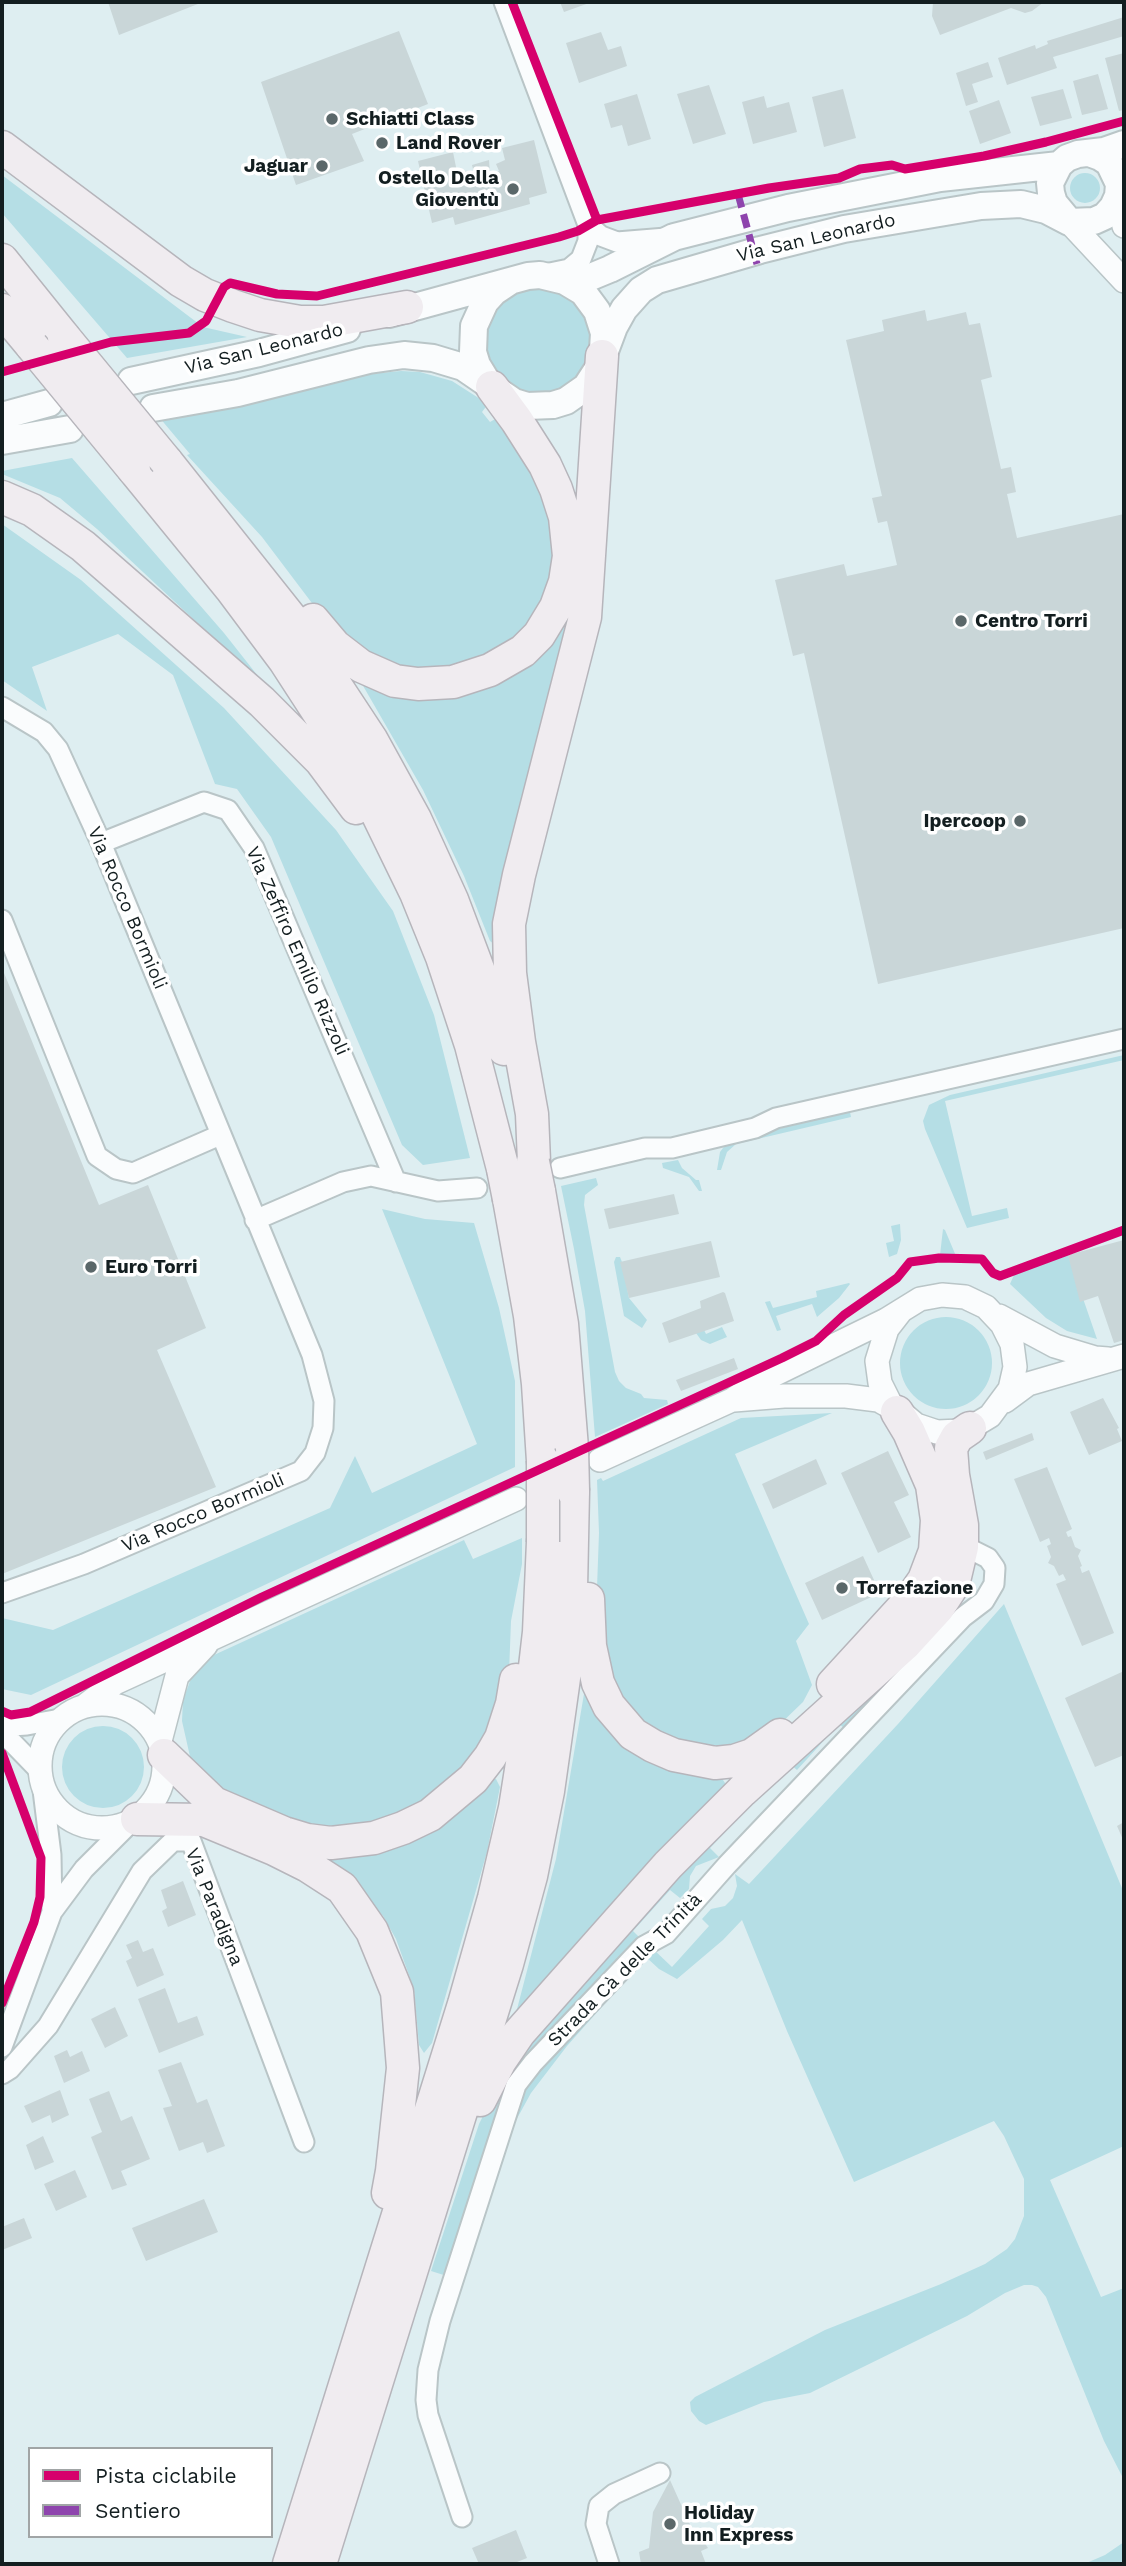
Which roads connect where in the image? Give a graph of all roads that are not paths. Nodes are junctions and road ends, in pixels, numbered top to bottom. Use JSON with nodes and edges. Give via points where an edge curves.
{"nodes":[{"id":1,"x":504,"y":2,"type":"edge"},
{"id":2,"x":1124,"y":144,"type":"edge"},
{"id":3,"x":2,"y":147,"type":"edge"},
{"id":4,"x":1089,"y":153,"type":"junction"},
{"id":5,"x":1059,"y":165,"type":"junction"},
{"id":6,"x":1120,"y":184,"type":"edge"},
{"id":7,"x":1069,"y":222,"type":"junction"},
{"id":8,"x":588,"y":225,"type":"junction"},
{"id":9,"x":1124,"y":226,"type":"edge"},
{"id":10,"x":674,"y":237,"type":"junction"},
{"id":11,"x":2,"y":260,"type":"edge"},
{"id":12,"x":540,"y":278,"type":"junction"},
{"id":13,"x":1124,"y":281,"type":"edge"},
{"id":14,"x":407,"y":307,"type":"junction"},
{"id":15,"x":2,"y":310,"type":"edge"},
{"id":16,"x":603,"y":356,"type":"junction"},
{"id":17,"x":131,"y":381,"type":"dead end"},
{"id":18,"x":492,"y":387,"type":"junction"},
{"id":19,"x":49,"y":403,"type":"dead end"},
{"id":20,"x":153,"y":408,"type":"dead end"},
{"id":21,"x":2,"y":416,"type":"edge"},
{"id":22,"x":70,"y":429,"type":"dead end"},
{"id":23,"x":2,"y":440,"type":"edge"},
{"id":24,"x":174,"y":471,"type":"junction"},
{"id":25,"x":2,"y":497,"type":"edge"},
{"id":26,"x":2,"y":707,"type":"edge"},
{"id":27,"x":101,"y":843,"type":"junction"},
{"id":28,"x":2,"y":920,"type":"edge"},
{"id":29,"x":434,"y":936,"type":"junction"},
{"id":30,"x":1124,"y":1039,"type":"edge"},
{"id":31,"x":219,"y":1135,"type":"junction"},
{"id":32,"x":531,"y":1176,"type":"junction"},
{"id":33,"x":396,"y":1182,"type":"junction"},
{"id":34,"x":477,"y":1188,"type":"dead end"},
{"id":35,"x":255,"y":1220,"type":"junction"},
{"id":36,"x":986,"y":1307,"type":"junction"},
{"id":37,"x":901,"y":1311,"type":"junction"},
{"id":38,"x":1116,"y":1358,"type":"edge"},
{"id":39,"x":728,"y":1402,"type":"junction"},
{"id":40,"x":998,"y":1408,"type":"junction"},
{"id":41,"x":897,"y":1412,"type":"junction"},
{"id":42,"x":970,"y":1428,"type":"junction"},
{"id":43,"x":583,"y":1465,"type":"junction"},
{"id":44,"x":516,"y":1499,"type":"dead end"},
{"id":45,"x":949,"y":1534,"type":"junction"},
{"id":46,"x":543,"y":1542,"type":"junction"},
{"id":47,"x":951,"y":1587,"type":"junction"},
{"id":48,"x":2,"y":1593,"type":"edge"},
{"id":49,"x":961,"y":1620,"type":"junction"},
{"id":50,"x":214,"y":1636,"type":"junction"},
{"id":51,"x":86,"y":1705,"type":"junction"},
{"id":52,"x":60,"y":1719,"type":"junction"},
{"id":53,"x":2,"y":1724,"type":"edge"},
{"id":54,"x":2,"y":1732,"type":"edge"},
{"id":55,"x":162,"y":1748,"type":"junction"},
{"id":56,"x":40,"y":1776,"type":"junction"},
{"id":57,"x":133,"y":1821,"type":"junction"},
{"id":58,"x":52,"y":1912,"type":"junction"},
{"id":59,"x":2,"y":2047,"type":"edge"},
{"id":60,"x":2,"y":2074,"type":"edge"},
{"id":61,"x":304,"y":2142,"type":"dead end"},
{"id":62,"x":406,"y":2287,"type":"junction"},
{"id":63,"x":338,"y":2408,"type":"junction"},
{"id":64,"x":660,"y":2473,"type":"dead end"},
{"id":65,"x":463,"y":2517,"type":"dead end"},
{"id":66,"x":289,"y":2564,"type":"edge"},
{"id":67,"x":320,"y":2564,"type":"edge"},
{"id":68,"x":609,"y":2564,"type":"edge"}],
"edges":[{"from":1,"to":8,"type":"street"},
{"from":2,"to":4,"type":"main road","name":"Via San Leonardo"},
{"from":3,"to":14,"type":"highway","via":[[205,295],[260,315],[300,322]]},
{"from":4,"to":5,"type":"main road","name":"Via San Leonardo","via":[[1077,154]]},
{"from":4,"to":6,"type":"main road","via":[[1109,163]]},
{"from":5,"to":7,"type":"main road","via":[[1050,183],[1051,193]]},
{"from":5,"to":10,"type":"main road","name":"Via San Leonardo","via":[[922,181]]},
{"from":6,"to":7,"type":"main road","via":[[1105,216]]},
{"from":6,"to":9,"type":"street"},
{"from":7,"to":13,"type":"street"},
{"from":7,"to":16,"type":"main road","name":"Via San Leonardo","via":[[1021,204],[981,206],[844,229],[706,265],[657,280],[641,290],[621,314]]},
{"from":8,"to":10,"type":"street","via":[[617,242]]},
{"from":8,"to":12,"type":"street","via":[[581,259],[569,269]]},
{"from":10,"to":12,"type":"main road","name":"Via San Leonardo","via":[[587,279]]},
{"from":11,"to":24,"type":"highway","bridge":true},
{"from":12,"to":14,"type":"main road","name":"Via San Leonardo"},
{"from":12,"to":16,"type":"main road","via":[[583,292],[597,311],[604,333]]},
{"from":12,"to":18,"type":"main road","name":"Via San Leonardo","via":[[494,292],[474,326],[473,352]]},
{"from":14,"to":17,"type":"main road","name":"Via San Leonardo","via":[[366,324]]},
{"from":15,"to":29,"type":"highway","bridge":true,"via":[[259,625],[322,716],[382,821]]},
{"from":16,"to":18,"type":"main road","name":"Via San Leonardo","via":[[586,387],[553,405],[527,406]]},
{"from":16,"to":32,"type":"highway","via":[[585,617],[509,924],[510,973],[532,1114]]},
{"from":18,"to":20,"type":"main road","name":"Via San Leonardo","via":[[455,364],[424,356],[397,356]]},
{"from":18,"to":24,"type":"highway","via":[[553,481],[565,517],[569,555],[563,590],[539,635],[509,661],[471,678],[410,683],[379,675],[354,661],[323,632],[224,509],[193,491]]},
{"from":19,"to":21,"type":"main road"},
{"from":22,"to":23,"type":"main road"},
{"from":24,"to":32,"type":"highway","via":[[329,673],[372,739],[415,819],[482,979],[511,1074]]},
{"from":25,"to":29,"type":"highway","via":[[32,510],[83,546],[295,733],[348,797]]},
{"from":26,"to":27,"type":"street","name":"Via Rocco Bormioli","via":[[44,732],[58,749]]},
{"from":27,"to":31,"type":"street","name":"Via Rocco Bormioli"},
{"from":27,"to":33,"type":"street","name":"Via Zeffiro Emilio Rizzoli","via":[[204,802],[228,810],[254,848]]},
{"from":28,"to":31,"type":"street","via":[[97,1156],[116,1169],[133,1173]]},
{"from":29,"to":32,"type":"highway","via":[[471,1045]]},
{"from":30,"to":32,"type":"street","via":[[776,1118],[755,1128],[672,1148],[645,1148]]},
{"from":31,"to":35,"type":"street","name":"Via Rocco Bormioli"},
{"from":32,"to":43,"type":"highway","via":[[557,1290],[568,1389]]},
{"from":32,"to":46,"type":"highway","bridge":true,"via":[[531,1327],[542,1461]]},
{"from":33,"to":34,"type":"street","via":[[439,1191]]},
{"from":33,"to":35,"type":"street","via":[[371,1176],[343,1182]]},
{"from":35,"to":48,"type":"street","name":"Via Rocco Bormioli","via":[[317,1371],[324,1401],[323,1428],[315,1453],[301,1471],[232,1503]]},
{"from":36,"to":37,"type":"street","via":[[965,1297],[943,1295],[920,1299]]},
{"from":36,"to":38,"type":"street","via":[[1055,1346],[1095,1358]]},
{"from":36,"to":40,"type":"street","via":[[1008,1334],[1014,1355],[1010,1389]]},
{"from":37,"to":39,"type":"street"},
{"from":37,"to":41,"type":"street","via":[[887,1329],[877,1361],[884,1394]]},
{"from":38,"to":40,"type":"street","via":[[1028,1384]]},
{"from":39,"to":41,"type":"street","via":[[846,1395],[878,1399]]},
{"from":39,"to":43,"type":"street"},
{"from":40,"to":42,"type":"street"},
{"from":41,"to":42,"type":"street","via":[[937,1432]]},
{"from":41,"to":45,"type":"highway","via":[[932,1485]]},
{"from":42,"to":45,"type":"highway","via":[[951,1448]]},
{"from":43,"to":45,"type":"highway","via":[[589,1632],[598,1683],[616,1716],[634,1734],[674,1755],[705,1762],[734,1761],[761,1750],[829,1688],[918,1589]]},
{"from":43,"to":62,"type":"highway","via":[[567,1657],[536,1855]]},
{"from":44,"to":50,"type":"street"},
{"from":45,"to":47,"type":"highway","via":[[961,1559]]},
{"from":45,"to":49,"type":"street","name":"Strada Cà delle Trinità","via":[[991,1561],[996,1576],[984,1601]]},
{"from":46,"to":55,"type":"highway","via":[[512,1704],[501,1738],[473,1779],[430,1815],[396,1831],[357,1841],[299,1838],[214,1804]]},
{"from":46,"to":63,"type":"highway","via":[[528,1731],[494,1898]]},
{"from":47,"to":49,"type":"street","via":[[964,1605]]},
{"from":47,"to":62,"type":"highway","via":[[931,1618],[906,1643],[688,1844],[519,2033],[480,2099],[434,2230]]},
{"from":49,"to":65,"type":"street","name":"Strada Cà delle Trinità","via":[[666,1934],[644,1946],[516,2085],[428,2370],[428,2415]]},
{"from":50,"to":51,"type":"street","via":[[114,1683]]},
{"from":50,"to":55,"type":"street","via":[[177,1676]]},
{"from":51,"to":52,"type":"street"},
{"from":51,"to":55,"type":"street","via":[[108,1703],[130,1709],[148,1723]]},
{"from":52,"to":53,"type":"street"},
{"from":52,"to":56,"type":"street","via":[[41,1751]]},
{"from":54,"to":56,"type":"street"},
{"from":55,"to":57,"type":"street","via":[[164,1779],[155,1802]]},
{"from":56,"to":57,"type":"street","via":[[51,1802],[66,1818],[86,1827],[108,1829]]},
{"from":56,"to":58,"type":"street","via":[[51,1855]]},
{"from":57,"to":58,"type":"street","via":[[85,1869]]},
{"from":57,"to":63,"type":"highway","via":[[204,1821],[309,1866],[341,1888],[372,1931],[397,1992],[403,2068],[393,2171]]},
{"from":58,"to":59,"type":"street"},
{"from":60,"to":61,"type":"street","name":"Via Paradigna","via":[[48,2026],[142,1871],[173,1841],[191,1841]]},
{"from":62,"to":67,"type":"highway"},
{"from":63,"to":66,"type":"highway"},
{"from":64,"to":68,"type":"street","via":[[599,2506],[596,2524]]}]}
